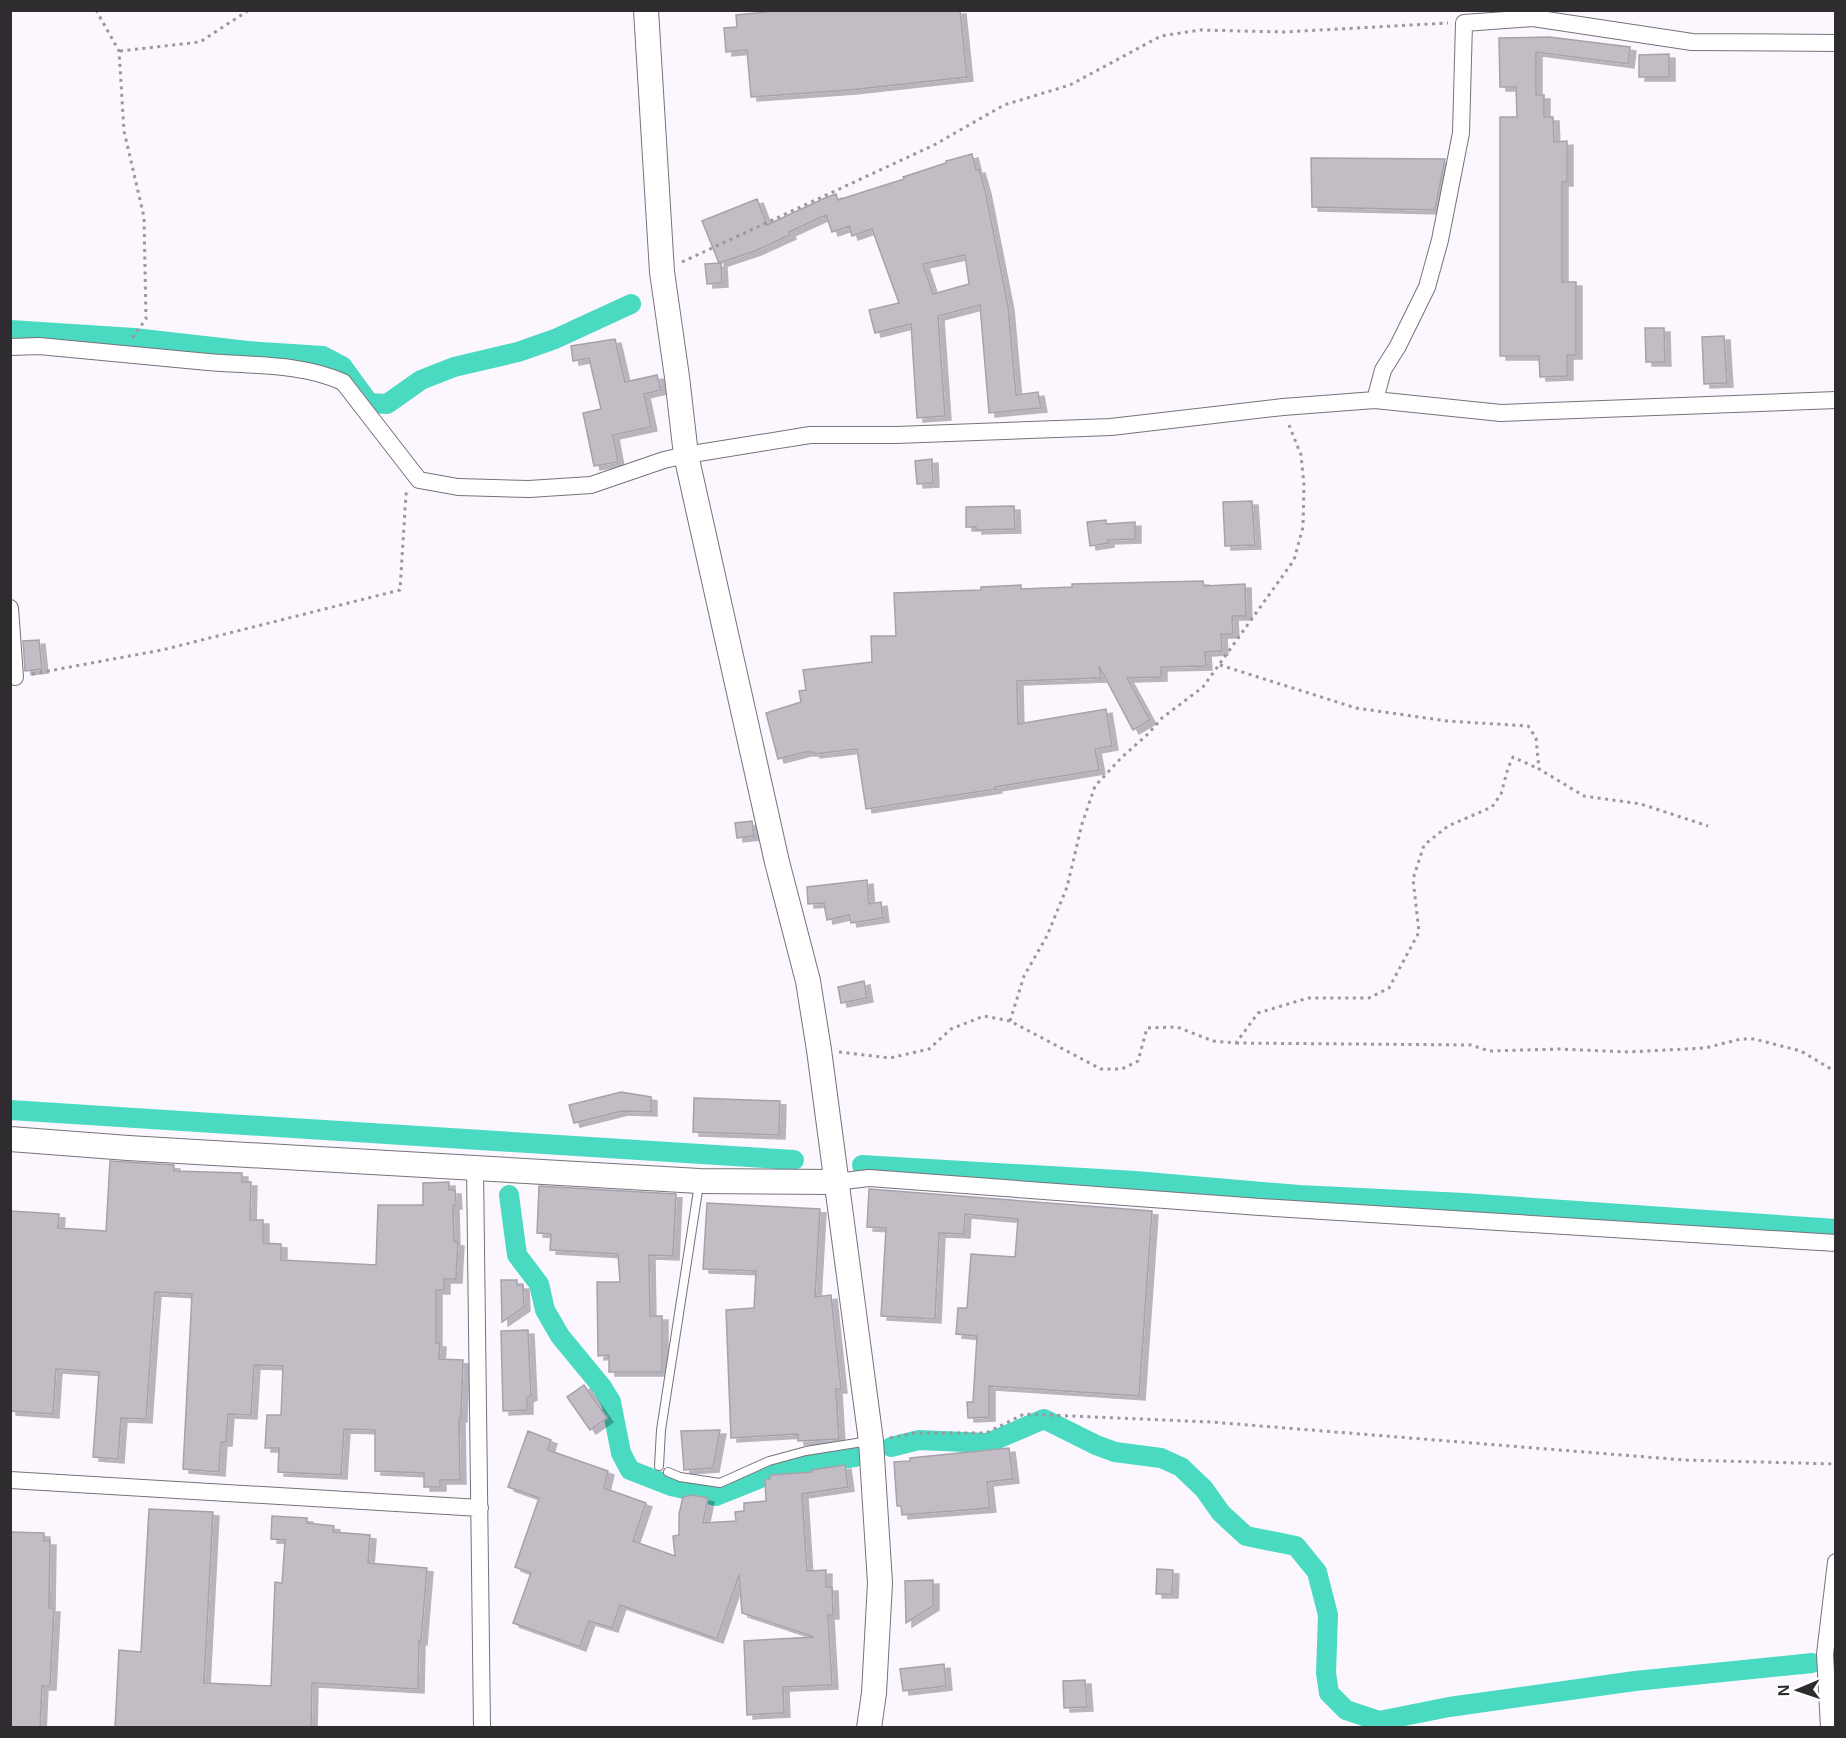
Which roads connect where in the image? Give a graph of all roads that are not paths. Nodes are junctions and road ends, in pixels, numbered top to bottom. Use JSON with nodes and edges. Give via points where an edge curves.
{"nodes":[{"id":1,"x":646,"y":10,"type":"edge"},
{"id":2,"x":1836,"y":43,"type":"edge"},
{"id":3,"x":10,"y":347,"type":"edge"},
{"id":4,"x":1375,"y":400,"type":"junction"},
{"id":5,"x":1836,"y":400,"type":"edge"},
{"id":6,"x":686,"y":455,"type":"junction"},
{"id":7,"x":10,"y":608,"type":"edge"},
{"id":8,"x":15,"y":677,"type":"road end"},
{"id":9,"x":10,"y":1139,"type":"edge"},
{"id":10,"x":475,"y":1168,"type":"junction"},
{"id":11,"x":699,"y":1181,"type":"junction"},
{"id":12,"x":835,"y":1182,"type":"junction"},
{"id":13,"x":1836,"y":1243,"type":"edge"},
{"id":14,"x":871,"y":1441,"type":"junction"},
{"id":15,"x":659,"y":1466,"type":"dead end"},
{"id":16,"x":668,"y":1472,"type":"dead end"},
{"id":17,"x":10,"y":1480,"type":"edge"},
{"id":18,"x":480,"y":1508,"type":"junction"},
{"id":19,"x":1836,"y":1562,"type":"edge"},
{"id":20,"x":482,"y":1728,"type":"edge"},
{"id":21,"x":869,"y":1728,"type":"edge"},
{"id":22,"x":1829,"y":1728,"type":"edge"}],
"edges":[{"from":1,"to":6,"type":"street","via":[[662,272]]},
{"from":2,"to":4,"type":"street","via":[[1692,42],[1533,18],[1464,23],[1461,133],[1440,240],[1427,287],[1383,370]]},
{"from":3,"to":6,"type":"street","via":[[120,353],[328,375],[343,382],[419,480],[458,487],[528,489],[591,485]]},
{"from":4,"to":5,"type":"street","via":[[1501,413]]},
{"from":4,"to":6,"type":"street","via":[[1112,427],[810,435]]},
{"from":6,"to":12,"type":"street","via":[[777,862],[808,981]]},
{"from":7,"to":8,"type":"street"},
{"from":9,"to":10,"type":"street"},
{"from":10,"to":11,"type":"street"},
{"from":10,"to":18,"type":"street"},
{"from":11,"to":12,"type":"street"},
{"from":11,"to":15,"type":"lane","via":[[661,1430]]},
{"from":12,"to":13,"type":"street","via":[[869,1178]]},
{"from":12,"to":14,"type":"street"},
{"from":14,"to":16,"type":"lane","via":[[769,1461],[720,1483]]},
{"from":14,"to":21,"type":"street","via":[[880,1583]]},
{"from":17,"to":18,"type":"street"},
{"from":18,"to":20,"type":"street"},
{"from":19,"to":22,"type":"street","via":[[1825,1654]]}]}
